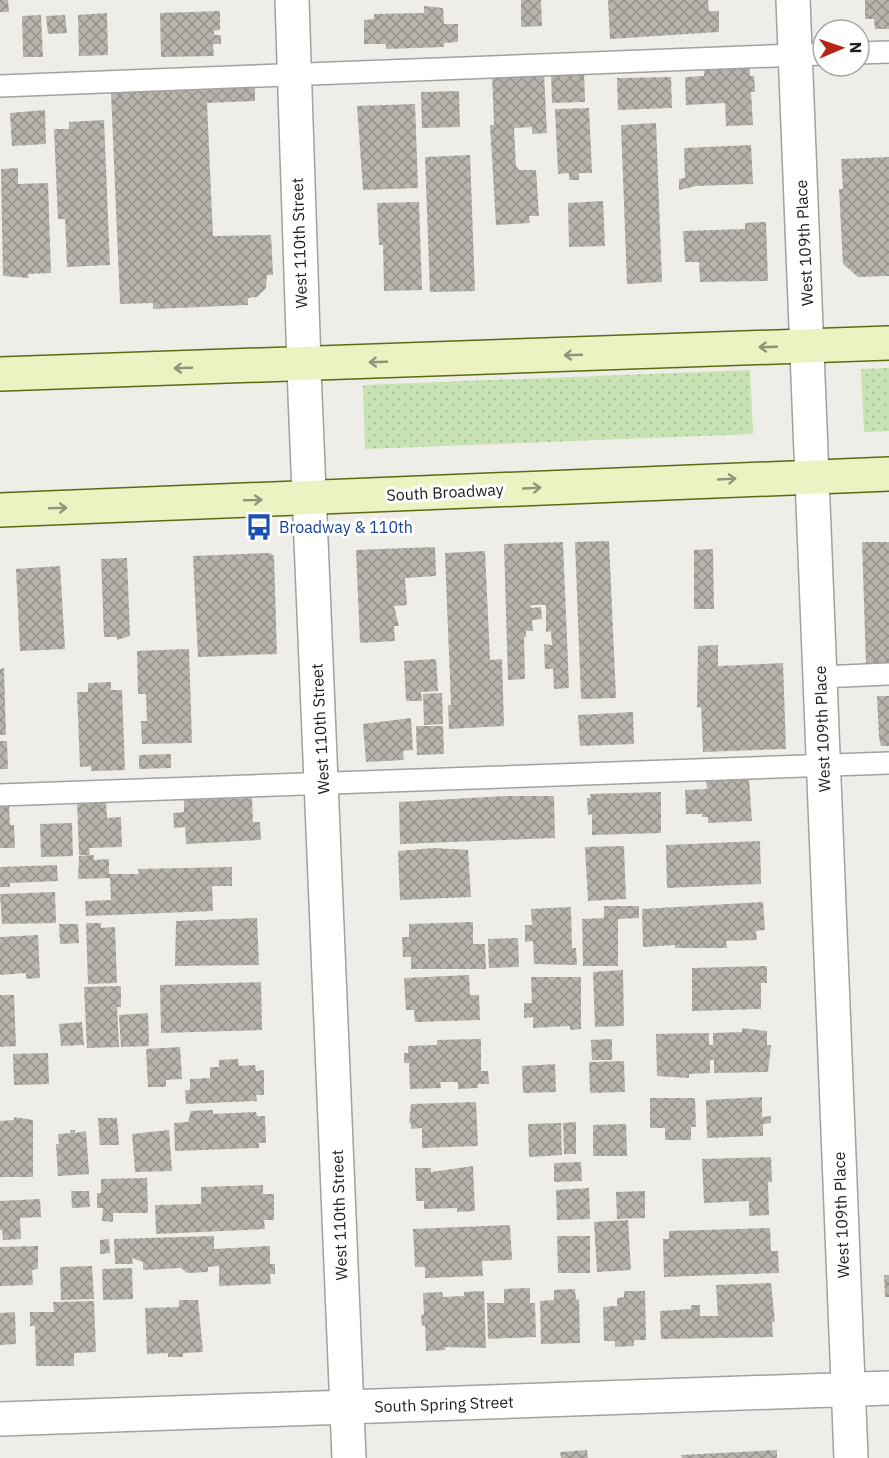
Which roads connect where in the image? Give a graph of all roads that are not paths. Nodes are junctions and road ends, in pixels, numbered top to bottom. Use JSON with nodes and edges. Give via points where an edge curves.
{"nodes":[{"id":1,"x":292,"y":0,"type":"edge"},
{"id":2,"x":793,"y":0,"type":"edge"},
{"id":3,"x":889,"y":52,"type":"edge"},
{"id":4,"x":871,"y":53,"type":"edge"},
{"id":5,"x":809,"y":55,"type":"edge"},
{"id":6,"x":293,"y":74,"type":"junction"},
{"id":7,"x":0,"y":86,"type":"edge"},
{"id":8,"x":889,"y":343,"type":"edge"},
{"id":9,"x":808,"y":346,"type":"junction"},
{"id":10,"x":303,"y":364,"type":"junction"},
{"id":11,"x":0,"y":374,"type":"edge"},
{"id":12,"x":889,"y":474,"type":"edge"},
{"id":13,"x":813,"y":475,"type":"junction"},
{"id":14,"x":309,"y":498,"type":"junction"},
{"id":15,"x":0,"y":510,"type":"edge"},
{"id":16,"x":889,"y":674,"type":"edge"},
{"id":17,"x":820,"y":677,"type":"junction"},
{"id":18,"x":889,"y":764,"type":"edge"},
{"id":19,"x":824,"y":765,"type":"junction"},
{"id":20,"x":322,"y":784,"type":"junction"},
{"id":21,"x":0,"y":795,"type":"edge"},
{"id":22,"x":889,"y":1388,"type":"edge"},
{"id":23,"x":849,"y":1389,"type":"junction"},
{"id":24,"x":347,"y":1407,"type":"junction"},
{"id":25,"x":0,"y":1419,"type":"edge"},
{"id":26,"x":349,"y":1458,"type":"edge"},
{"id":27,"x":851,"y":1458,"type":"edge"}],
"edges":[{"from":1,"to":6,"type":"street","name":"West 110th Street"},
{"from":2,"to":5,"type":"street","name":"West 109th Place"},
{"from":3,"to":4,"type":"lane"},
{"from":5,"to":6,"type":"lane"},
{"from":5,"to":9,"type":"street","name":"West 109th Place"},
{"from":6,"to":7,"type":"lane"},
{"from":6,"to":10,"type":"street","name":"West 110th Street"},
{"from":8,"to":9,"type":"main road"},
{"from":9,"to":10,"type":"main road","one_way":true},
{"from":9,"to":13,"type":"street","name":"West 109th Place"},
{"from":10,"to":11,"type":"main road","one_way":true},
{"from":10,"to":14,"type":"street","name":"West 110th Street"},
{"from":12,"to":13,"type":"main road","name":"South Broadway"},
{"from":14,"to":13,"type":"main road","name":"South Broadway","one_way":true},
{"from":13,"to":17,"type":"street","name":"West 109th Place"},
{"from":15,"to":14,"type":"main road","name":"South Broadway","one_way":true},
{"from":14,"to":20,"type":"street","name":"West 110th Street"},
{"from":16,"to":17,"type":"lane"},
{"from":17,"to":19,"type":"street","name":"West 109th Place"},
{"from":18,"to":19,"type":"lane"},
{"from":19,"to":20,"type":"lane"},
{"from":19,"to":23,"type":"street","name":"West 109th Place"},
{"from":20,"to":21,"type":"lane"},
{"from":20,"to":24,"type":"street","name":"West 110th Street"},
{"from":22,"to":23,"type":"street","name":"South Spring Street"},
{"from":23,"to":24,"type":"street","name":"South Spring Street"},
{"from":23,"to":27,"type":"street","name":"West 109th Place"},
{"from":24,"to":25,"type":"street","name":"South Spring Street"},
{"from":24,"to":26,"type":"street","name":"West 110th Street"}]}
